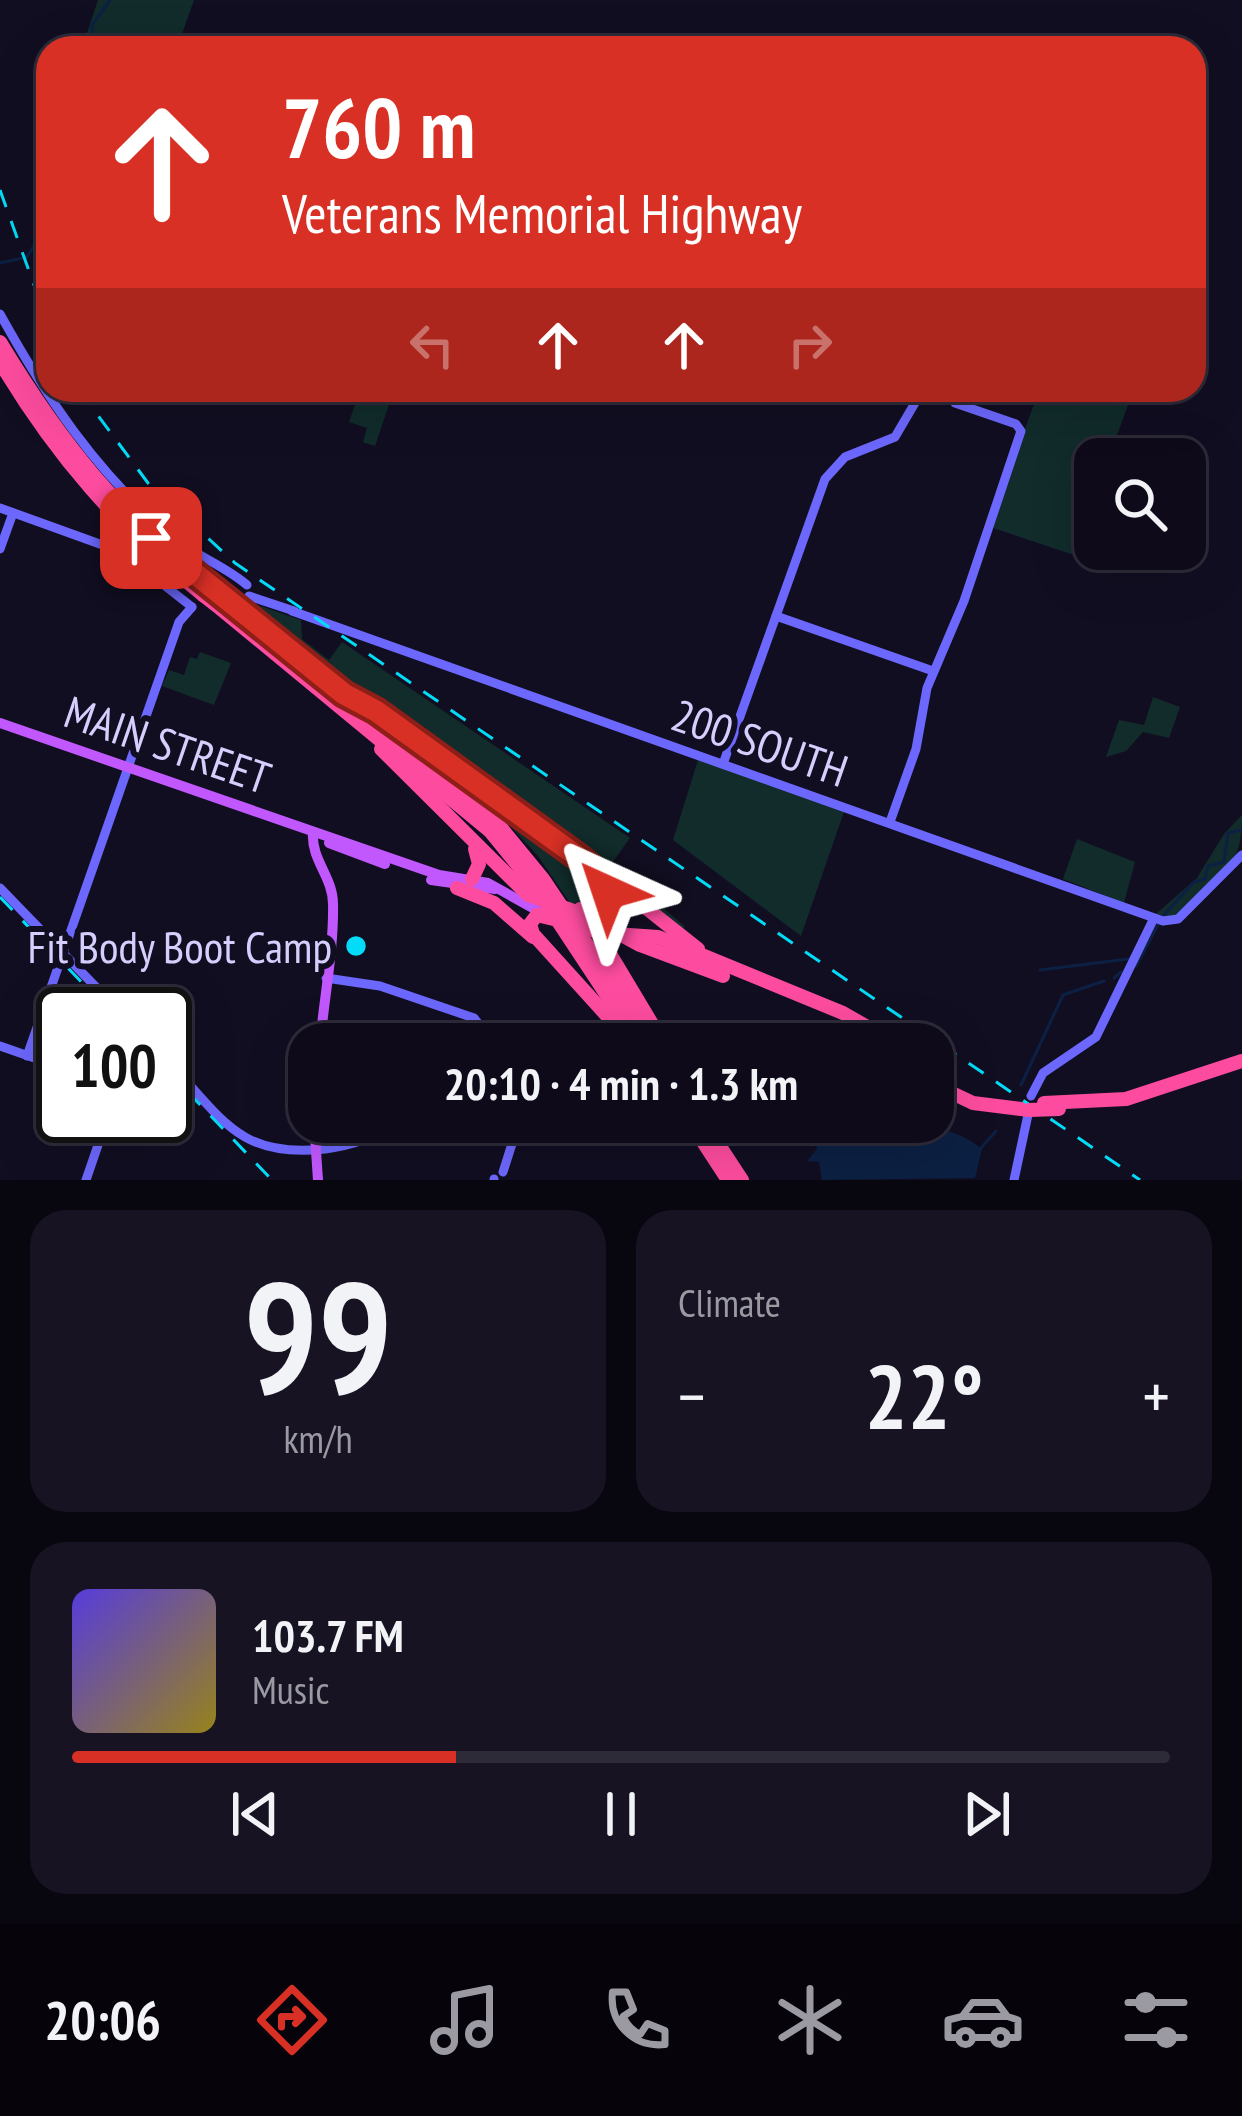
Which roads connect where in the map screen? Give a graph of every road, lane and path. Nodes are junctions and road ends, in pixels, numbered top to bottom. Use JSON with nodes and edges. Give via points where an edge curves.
{"nodes":[{"id":1,"x":0,"y":314,"type":"edge"},
{"id":2,"x":0,"y":342,"type":"edge"},
{"id":3,"x":0,"y":362,"type":"edge"},
{"id":4,"x":36,"y":376,"type":"edge"},
{"id":5,"x":36,"y":396,"type":"edge"},
{"id":6,"x":40,"y":402,"type":"edge"},
{"id":7,"x":52,"y":402,"type":"edge"},
{"id":8,"x":913,"y":402,"type":"edge"},
{"id":9,"x":955,"y":403,"type":"dead end"},
{"id":10,"x":0,"y":508,"type":"edge"},
{"id":11,"x":13,"y":513,"type":"junction"},
{"id":12,"x":0,"y":549,"type":"edge"},
{"id":13,"x":231,"y":596,"type":"junction"},
{"id":14,"x":776,"y":616,"type":"junction"},
{"id":15,"x":933,"y":671,"type":"junction"},
{"id":16,"x":344,"y":694,"type":"junction"},
{"id":17,"x":0,"y":723,"type":"edge"},
{"id":18,"x":358,"y":723,"type":"junction"},
{"id":19,"x":723,"y":764,"type":"junction"},
{"id":20,"x":128,"y":768,"type":"junction"},
{"id":21,"x":442,"y":808,"type":"junction"},
{"id":22,"x":890,"y":822,"type":"junction"},
{"id":23,"x":313,"y":833,"type":"junction"},
{"id":24,"x":346,"y":850,"type":"junction"},
{"id":25,"x":1242,"y":855,"type":"edge"},
{"id":26,"x":581,"y":859,"type":"junction"},
{"id":27,"x":318,"y":862,"type":"junction"},
{"id":28,"x":472,"y":879,"type":"junction"},
{"id":29,"x":0,"y":888,"type":"edge"},
{"id":30,"x":457,"y":888,"type":"junction"},
{"id":31,"x":502,"y":889,"type":"junction"},
{"id":32,"x":525,"y":894,"type":"junction"},
{"id":33,"x":541,"y":909,"type":"junction"},
{"id":34,"x":331,"y":916,"type":"junction"},
{"id":35,"x":1159,"y":919,"type":"junction"},
{"id":36,"x":585,"y":922,"type":"junction"},
{"id":37,"x":621,"y":933,"type":"junction"},
{"id":38,"x":545,"y":947,"type":"junction"},
{"id":39,"x":660,"y":952,"type":"junction"},
{"id":40,"x":63,"y":953,"type":"junction"},
{"id":41,"x":326,"y":978,"type":"junction"},
{"id":42,"x":96,"y":987,"type":"edge"},
{"id":43,"x":777,"y":989,"type":"junction"},
{"id":44,"x":648,"y":1016,"type":"junction"},
{"id":45,"x":322,"y":1023,"type":"edge"},
{"id":46,"x":480,"y":1023,"type":"edge"},
{"id":47,"x":615,"y":1023,"type":"edge"},
{"id":48,"x":621,"y":1023,"type":"edge"},
{"id":49,"x":639,"y":1023,"type":"edge"},
{"id":50,"x":652,"y":1023,"type":"edge"},
{"id":51,"x":848,"y":1023,"type":"edge"},
{"id":52,"x":859,"y":1023,"type":"edge"},
{"id":53,"x":0,"y":1046,"type":"edge"},
{"id":54,"x":27,"y":1056,"type":"junction"},
{"id":55,"x":36,"y":1059,"type":"edge"},
{"id":56,"x":1242,"y":1064,"type":"edge"},
{"id":57,"x":192,"y":1085,"type":"edge"},
{"id":58,"x":954,"y":1088,"type":"edge"},
{"id":59,"x":1009,"y":1106,"type":"junction"},
{"id":60,"x":1064,"y":1106,"type":"junction"},
{"id":61,"x":1029,"y":1108,"type":"junction"},
{"id":62,"x":99,"y":1143,"type":"edge"},
{"id":63,"x":314,"y":1143,"type":"edge"},
{"id":64,"x":359,"y":1143,"type":"edge"},
{"id":65,"x":511,"y":1143,"type":"edge"},
{"id":66,"x":706,"y":1143,"type":"edge"},
{"id":67,"x":710,"y":1143,"type":"edge"},
{"id":68,"x":314,"y":1150,"type":"junction"},
{"id":69,"x":498,"y":1177,"type":"edge"},
{"id":70,"x":86,"y":1180,"type":"edge"},
{"id":71,"x":318,"y":1180,"type":"edge"},
{"id":72,"x":728,"y":1180,"type":"edge"},
{"id":73,"x":742,"y":1180,"type":"edge"},
{"id":74,"x":1014,"y":1180,"type":"edge"}],
"edges":[{"from":1,"to":4,"type":"street"},
{"from":2,"to":5,"type":"highway"},
{"from":3,"to":13,"type":"highway","via":[[90,494]]},
{"from":6,"to":13,"type":"highway","via":[[131,521]]},
{"from":7,"to":13,"type":"street","via":[[131,500],[228,573]]},
{"from":8,"to":14,"type":"street","via":[[895,437],[829,471]]},
{"from":9,"to":15,"type":"street","via":[[1020,428]]},
{"from":10,"to":11,"type":"street","name":"200 SOUTH"},
{"from":11,"to":12,"type":"street"},
{"from":11,"to":13,"type":"street","name":"200 SOUTH"},
{"from":13,"to":16,"type":"highway"},
{"from":13,"to":18,"type":"highway"},
{"from":13,"to":19,"type":"street","name":"200 SOUTH","via":[[273,604]]},
{"from":13,"to":20,"type":"street","via":[[179,622]]},
{"from":14,"to":15,"type":"street"},
{"from":14,"to":19,"type":"street"},
{"from":15,"to":22,"type":"street"},
{"from":16,"to":26,"type":"highway"},
{"from":16,"to":49,"type":"highway","via":[[506,832]]},
{"from":17,"to":20,"type":"main road","name":"MAIN STREET"},
{"from":18,"to":21,"type":"highway"},
{"from":18,"to":48,"type":"highway","via":[[496,837]]},
{"from":19,"to":22,"type":"street","name":"200 SOUTH"},
{"from":20,"to":23,"type":"main road","name":"MAIN STREET"},
{"from":20,"to":40,"type":"street"},
{"from":21,"to":28,"type":"highway","via":[[478,854]]},
{"from":21,"to":32,"type":"highway"},
{"from":22,"to":35,"type":"street","name":"200 SOUTH"},
{"from":23,"to":24,"type":"main road","name":"MAIN STREET"},
{"from":23,"to":27,"type":"main road"},
{"from":23,"to":28,"type":"main road","name":"MAIN STREET"},
{"from":23,"to":34,"type":"main road","via":[[308,846]]},
{"from":24,"to":27,"type":"main road","via":[[321,846]]},
{"from":24,"to":30,"type":"main road","name":"MAIN STREET"},
{"from":25,"to":35,"type":"street","via":[[1178,919]]},
{"from":26,"to":36,"type":"highway","via":[[608,892]]},
{"from":26,"to":43,"type":"highway","via":[[706,954]]},
{"from":27,"to":34,"type":"main road"},
{"from":28,"to":31,"type":"main road","name":"MAIN STREET"},
{"from":29,"to":40,"type":"street"},
{"from":30,"to":31,"type":"main road","name":"MAIN STREET"},
{"from":30,"to":38,"type":"highway","via":[[494,903]]},
{"from":31,"to":32,"type":"main road","name":"MAIN STREET"},
{"from":31,"to":33,"type":"main road","name":"MAIN STREET"},
{"from":32,"to":33,"type":"highway","name":"MAIN STREET","bridge":true},
{"from":33,"to":36,"type":"highway","bridge":true},
{"from":33,"to":38,"type":"highway","via":[[530,928]]},
{"from":34,"to":41,"type":"main road"},
{"from":35,"to":61,"type":"street","via":[[1096,1037],[1043,1072]]},
{"from":36,"to":37,"type":"highway"},
{"from":36,"to":37,"type":"highway"},
{"from":36,"to":44,"type":"highway"},
{"from":37,"to":39,"type":"highway"},
{"from":37,"to":43,"type":"highway","via":[[658,937]]},
{"from":38,"to":47,"type":"highway"},
{"from":39,"to":44,"type":"highway","via":[[640,953],[629,967]]},
{"from":39,"to":51,"type":"highway"},
{"from":40,"to":42,"type":"street"},
{"from":40,"to":54,"type":"street"},
{"from":41,"to":45,"type":"main road"},
{"from":41,"to":46,"type":"street","via":[[380,986]]},
{"from":43,"to":52,"type":"highway"},
{"from":44,"to":50,"type":"highway"},
{"from":53,"to":54,"type":"street"},
{"from":54,"to":55,"type":"street"},
{"from":56,"to":60,"type":"highway","via":[[1151,1100]]},
{"from":57,"to":68,"type":"street","via":[[248,1142],[283,1153]]},
{"from":58,"to":59,"type":"highway"},
{"from":59,"to":60,"type":"highway","bridge":true},
{"from":59,"to":61,"type":"highway"},
{"from":60,"to":61,"type":"highway","bridge":true},
{"from":61,"to":74,"type":"street"},
{"from":62,"to":70,"type":"street"},
{"from":63,"to":68,"type":"main road"},
{"from":64,"to":68,"type":"street"},
{"from":65,"to":69,"type":"street"},
{"from":66,"to":72,"type":"highway"},
{"from":67,"to":73,"type":"highway"},
{"from":68,"to":71,"type":"main road"}]}
